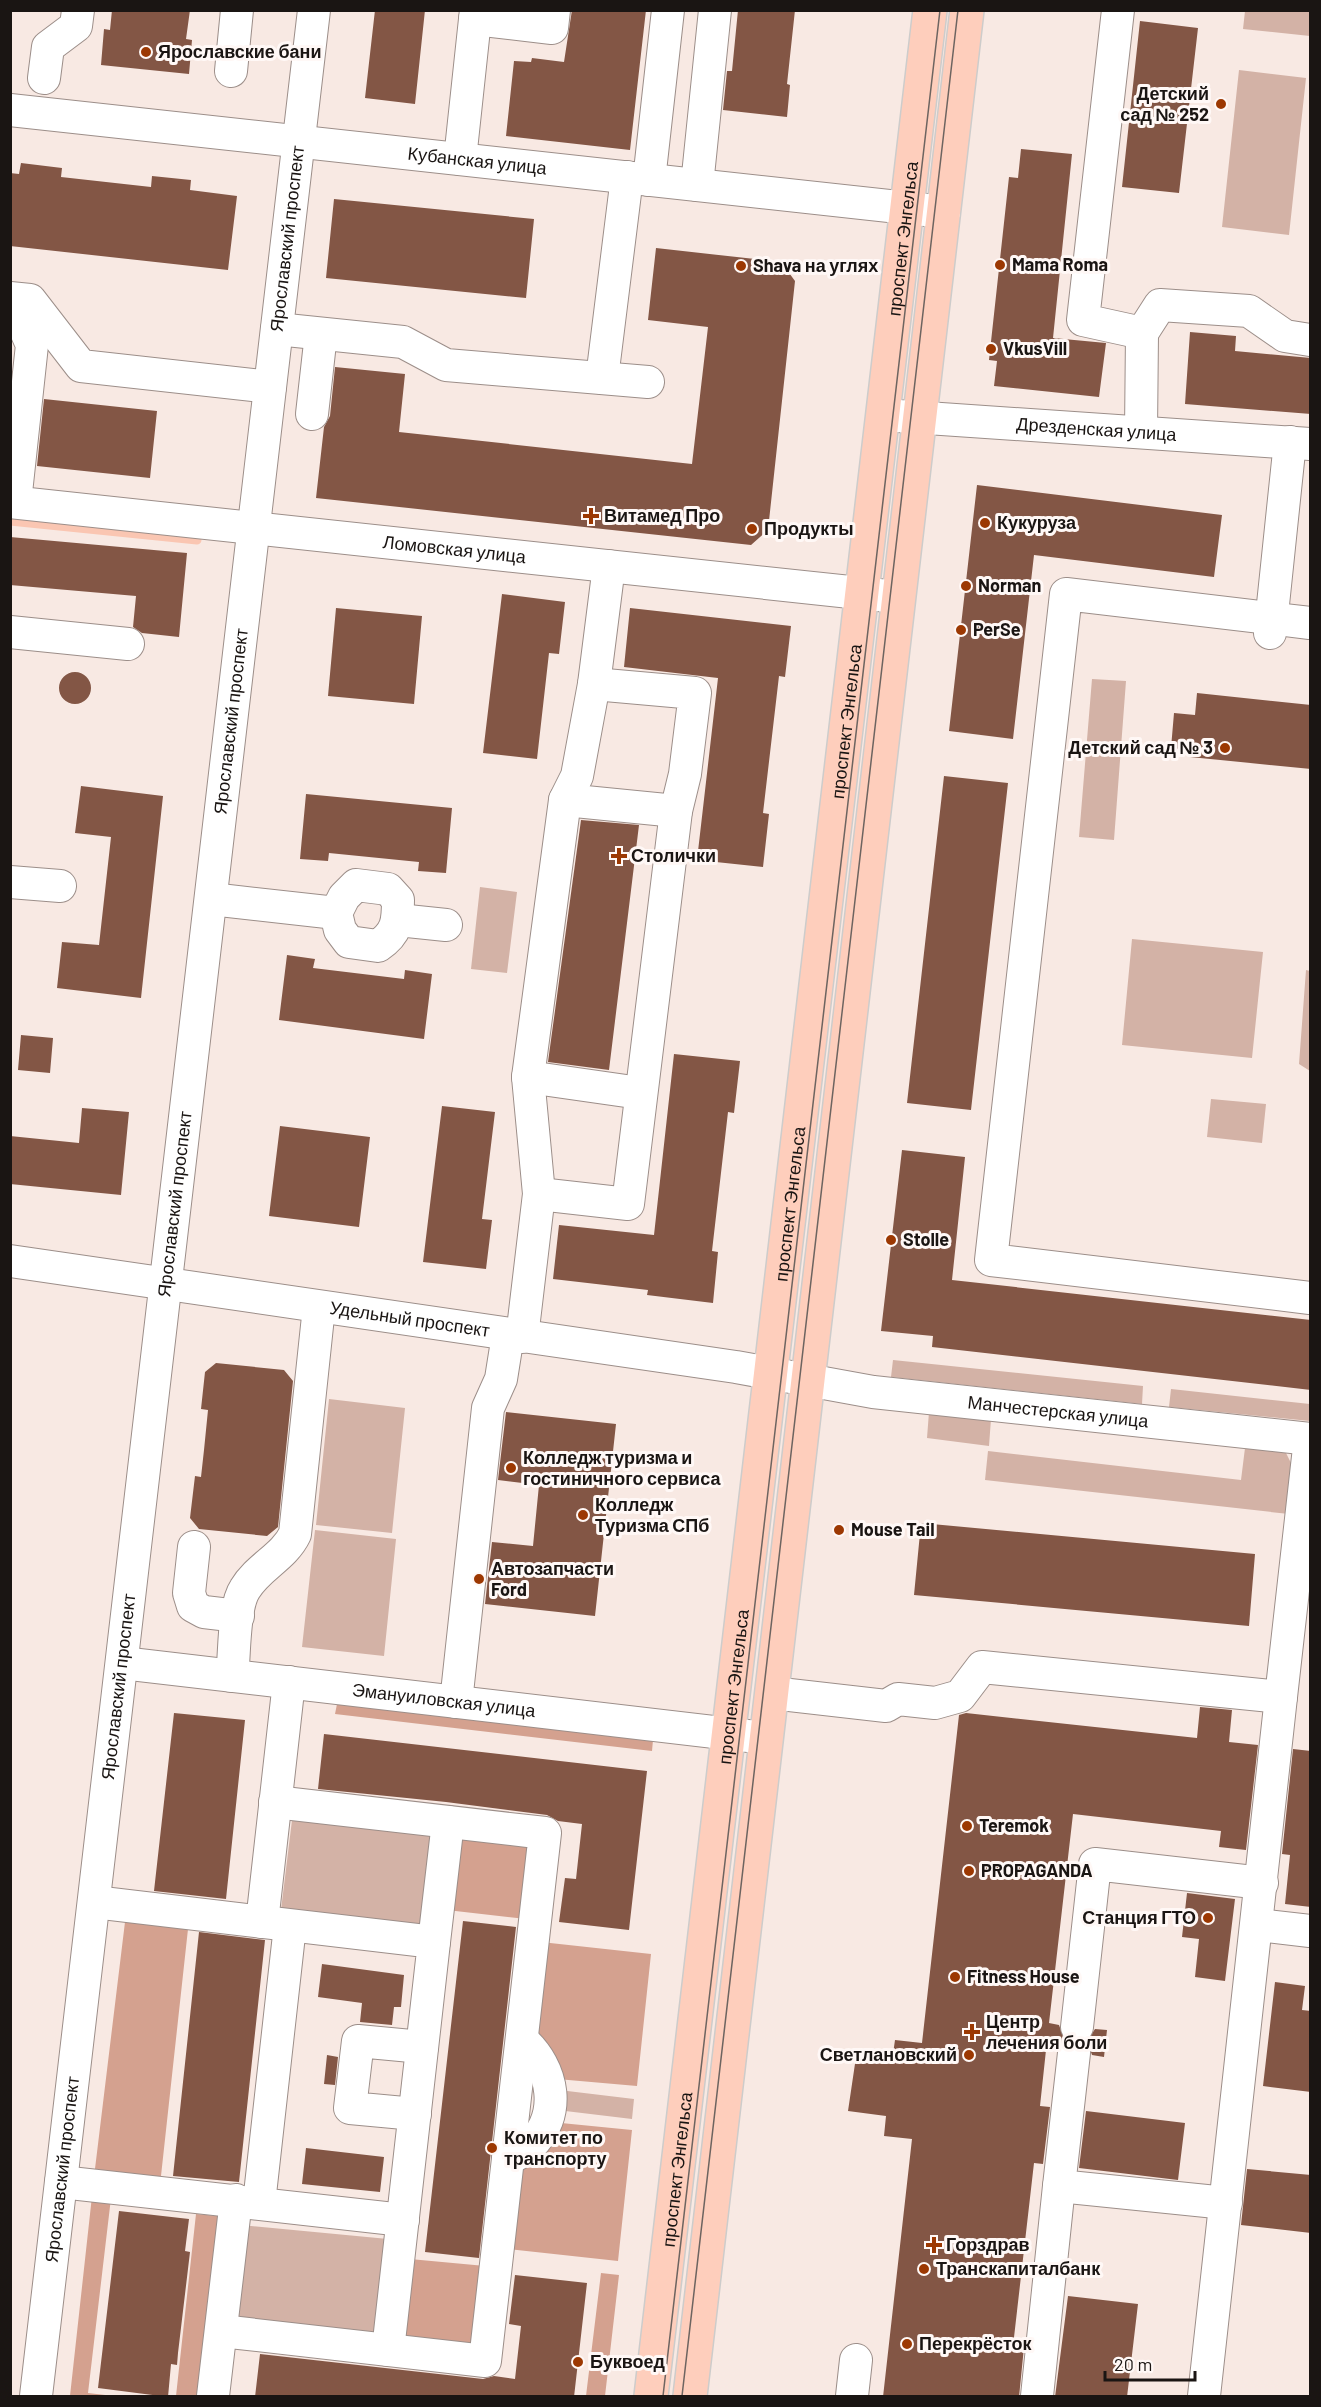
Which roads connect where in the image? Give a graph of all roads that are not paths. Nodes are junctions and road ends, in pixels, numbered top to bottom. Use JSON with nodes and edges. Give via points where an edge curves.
{"nodes":[{"id":1,"x":78,"y":10,"type":"edge"},
{"id":2,"x":237,"y":10,"type":"edge"},
{"id":3,"x":314,"y":10,"type":"edge"},
{"id":4,"x":554,"y":10,"type":"edge"},
{"id":5,"x":668,"y":10,"type":"edge"},
{"id":6,"x":715,"y":10,"type":"edge"},
{"id":7,"x":930,"y":10,"type":"edge"},
{"id":8,"x":968,"y":10,"type":"edge"},
{"id":9,"x":1118,"y":10,"type":"edge"},
{"id":10,"x":476,"y":15,"type":"edge"},
{"id":11,"x":231,"y":71,"type":"dead end"},
{"id":12,"x":44,"y":78,"type":"dead end"},
{"id":13,"x":10,"y":110,"type":"edge"},
{"id":14,"x":299,"y":142,"type":"junction"},
{"id":15,"x":460,"y":159,"type":"junction"},
{"id":16,"x":638,"y":179,"type":"junction"},
{"id":17,"x":697,"y":185,"type":"junction"},
{"id":18,"x":907,"y":208,"type":"junction"},
{"id":19,"x":944,"y":212,"type":"junction"},
{"id":20,"x":10,"y":298,"type":"edge"},
{"id":21,"x":10,"y":321,"type":"edge"},
{"id":22,"x":277,"y":329,"type":"junction"},
{"id":23,"x":1142,"y":333,"type":"junction"},
{"id":24,"x":321,"y":334,"type":"junction"},
{"id":25,"x":1311,"y":340,"type":"edge"},
{"id":26,"x":602,"y":378,"type":"junction"},
{"id":27,"x":648,"y":382,"type":"dead end"},
{"id":28,"x":270,"y":387,"type":"junction"},
{"id":29,"x":312,"y":414,"type":"dead end"},
{"id":30,"x":883,"y":415,"type":"junction"},
{"id":31,"x":920,"y":417,"type":"junction"},
{"id":32,"x":1140,"y":432,"type":"junction"},
{"id":33,"x":1300,"y":443,"type":"edge"},
{"id":34,"x":13,"y":502,"type":"edge"},
{"id":35,"x":254,"y":529,"type":"junction"},
{"id":36,"x":609,"y":566,"type":"junction"},
{"id":37,"x":861,"y":593,"type":"junction"},
{"id":38,"x":897,"y":597,"type":"junction"},
{"id":39,"x":1311,"y":623,"type":"edge"},
{"id":40,"x":1270,"y":625,"type":"junction"},
{"id":41,"x":10,"y":633,"type":"edge"},
{"id":42,"x":128,"y":644,"type":"dead end"},
{"id":43,"x":594,"y":684,"type":"junction"},
{"id":44,"x":564,"y":800,"type":"junction"},
{"id":45,"x":676,"y":811,"type":"junction"},
{"id":46,"x":10,"y":882,"type":"edge"},
{"id":47,"x":60,"y":886,"type":"dead end"},
{"id":48,"x":211,"y":898,"type":"junction"},
{"id":49,"x":336,"y":913,"type":"junction"},
{"id":50,"x":398,"y":920,"type":"junction"},
{"id":51,"x":446,"y":926,"type":"dead end"},
{"id":52,"x":528,"y":1077,"type":"junction"},
{"id":53,"x":640,"y":1093,"type":"junction"},
{"id":54,"x":539,"y":1194,"type":"junction"},
{"id":55,"x":10,"y":1262,"type":"edge"},
{"id":56,"x":166,"y":1286,"type":"junction"},
{"id":57,"x":1311,"y":1298,"type":"edge"},
{"id":58,"x":319,"y":1307,"type":"junction"},
{"id":59,"x":515,"y":1336,"type":"junction"},
{"id":60,"x":771,"y":1373,"type":"junction"},
{"id":61,"x":807,"y":1380,"type":"junction"},
{"id":62,"x":1310,"y":1439,"type":"edge"},
{"id":63,"x":194,"y":1547,"type":"dead end"},
{"id":64,"x":238,"y":1616,"type":"junction"},
{"id":65,"x":122,"y":1663,"type":"junction"},
{"id":66,"x":232,"y":1676,"type":"junction"},
{"id":67,"x":289,"y":1682,"type":"junction"},
{"id":68,"x":772,"y":1693,"type":"junction"},
{"id":69,"x":1281,"y":1697,"type":"junction"},
{"id":70,"x":456,"y":1702,"type":"junction"},
{"id":71,"x":728,"y":1734,"type":"junction"},
{"id":72,"x":766,"y":1738,"type":"junction"},
{"id":73,"x":275,"y":1802,"type":"junction"},
{"id":74,"x":448,"y":1822,"type":"junction"},
{"id":75,"x":1262,"y":1883,"type":"junction"},
{"id":76,"x":94,"y":1902,"type":"junction"},
{"id":77,"x":276,"y":1924,"type":"junction"},
{"id":78,"x":1257,"y":1925,"type":"junction"},
{"id":79,"x":1311,"y":1931,"type":"edge"},
{"id":80,"x":434,"y":1942,"type":"junction"},
{"id":81,"x":422,"y":2048,"type":"junction"},
{"id":82,"x":415,"y":2114,"type":"junction"},
{"id":83,"x":61,"y":2182,"type":"junction"},
{"id":84,"x":1059,"y":2186,"type":"junction"},
{"id":85,"x":247,"y":2202,"type":"junction"},
{"id":86,"x":1226,"y":2203,"type":"junction"},
{"id":87,"x":403,"y":2220,"type":"junction"},
{"id":88,"x":221,"y":2331,"type":"junction"},
{"id":89,"x":388,"y":2350,"type":"junction"},
{"id":90,"x":856,"y":2360,"type":"dead end"},
{"id":91,"x":653,"y":2381,"type":"edge"},
{"id":92,"x":692,"y":2383,"type":"edge"},
{"id":93,"x":36,"y":2397,"type":"edge"},
{"id":94,"x":213,"y":2397,"type":"edge"},
{"id":95,"x":852,"y":2397,"type":"edge"},
{"id":96,"x":1037,"y":2397,"type":"edge"},
{"id":97,"x":1204,"y":2397,"type":"edge"}],
"edges":[{"from":1,"to":12,"type":"street","via":[[76,26],[48,47]]},
{"from":2,"to":11,"type":"street"},
{"from":3,"to":14,"type":"street","name":"Ярославский проспект"},
{"from":4,"to":10,"type":"street","via":[[552,28]]},
{"from":5,"to":16,"type":"street"},
{"from":6,"to":17,"type":"street"},
{"from":7,"to":18,"type":"main road","name":"проспект Энгельса"},
{"from":8,"to":19,"type":"main road","name":"проспект Энгельса"},
{"from":9,"to":23,"type":"street","via":[[1083,320]]},
{"from":10,"to":15,"type":"street"},
{"from":13,"to":14,"type":"street","name":"Кубанская улица"},
{"from":14,"to":15,"type":"street","name":"Кубанская улица"},
{"from":14,"to":22,"type":"street","name":"Ярославский проспект"},
{"from":15,"to":16,"type":"street","name":"Кубанская улица"},
{"from":16,"to":17,"type":"street","name":"Кубанская улица"},
{"from":16,"to":26,"type":"street"},
{"from":17,"to":18,"type":"street","name":"Кубанская улица"},
{"from":18,"to":19,"type":"street","name":"Кубанская улица"},
{"from":18,"to":30,"type":"main road","name":"проспект Энгельса"},
{"from":19,"to":31,"type":"main road","name":"проспект Энгельса"},
{"from":20,"to":28,"type":"street","via":[[30,300],[81,366]]},
{"from":21,"to":34,"type":"street","via":[[22,322],[32,345]]},
{"from":22,"to":24,"type":"street"},
{"from":22,"to":28,"type":"street","name":"Ярославский проспект"},
{"from":23,"to":25,"type":"street","via":[[1160,305],[1249,312],[1285,336]]},
{"from":23,"to":32,"type":"street"},
{"from":24,"to":26,"type":"street","via":[[404,342],[446,365]]},
{"from":24,"to":29,"type":"street"},
{"from":26,"to":27,"type":"street"},
{"from":28,"to":35,"type":"street","name":"Ярославский проспект"},
{"from":30,"to":31,"type":"street","name":"Дрезденская улица"},
{"from":30,"to":37,"type":"main road","name":"проспект Энгельса"},
{"from":31,"to":32,"type":"street","name":"Дрезденская улица"},
{"from":31,"to":38,"type":"main road","name":"проспект Энгельса"},
{"from":32,"to":33,"type":"street","name":"Дрезденская улица"},
{"from":33,"to":40,"type":"street"},
{"from":34,"to":35,"type":"street","name":"Ломовская улица"},
{"from":35,"to":36,"type":"street","name":"Ломовская улица"},
{"from":35,"to":48,"type":"street","name":"Ярославский проспект"},
{"from":36,"to":37,"type":"street","name":"Ломовская улица"},
{"from":36,"to":43,"type":"street"},
{"from":37,"to":38,"type":"street","name":"Ломовская улица"},
{"from":37,"to":60,"type":"main road","name":"проспект Энгельса"},
{"from":38,"to":61,"type":"main road","name":"проспект Энгельса"},
{"from":39,"to":40,"type":"street"},
{"from":40,"to":57,"type":"street","via":[[1066,594],[991,1260]]},
{"from":41,"to":42,"type":"street"},
{"from":43,"to":44,"type":"street","via":[[577,776]]},
{"from":43,"to":45,"type":"street","via":[[695,693],[685,774]]},
{"from":44,"to":45,"type":"street"},
{"from":44,"to":52,"type":"street"},
{"from":45,"to":53,"type":"street"},
{"from":46,"to":47,"type":"street"},
{"from":48,"to":49,"type":"street"},
{"from":48,"to":56,"type":"street","name":"Ярославский проспект"},
{"from":49,"to":50,"type":"street","via":[[340,930],[349,942],[378,946],[390,938]]},
{"from":49,"to":50,"type":"street","via":[[356,885],[388,889],[398,900]]},
{"from":50,"to":51,"type":"street"},
{"from":52,"to":53,"type":"street"},
{"from":52,"to":54,"type":"street"},
{"from":53,"to":54,"type":"street","via":[[628,1204]]},
{"from":54,"to":59,"type":"street"},
{"from":55,"to":56,"type":"street","name":"Удельный проспект"},
{"from":56,"to":58,"type":"street","name":"Удельный проспект"},
{"from":56,"to":65,"type":"street","name":"Ярославский проспект"},
{"from":58,"to":59,"type":"street","name":"Удельный проспект"},
{"from":58,"to":64,"type":"street","via":[[295,1534],[290,1545],[246,1587]]},
{"from":59,"to":60,"type":"street","name":"Удельный проспект"},
{"from":59,"to":70,"type":"street","via":[[488,1407]]},
{"from":60,"to":61,"type":"street","name":"Удельный проспект"},
{"from":60,"to":71,"type":"main road","name":"проспект Энгельса"},
{"from":61,"to":62,"type":"street","name":"Манчестерская улица","via":[[873,1392]]},
{"from":61,"to":68,"type":"main road","name":"проспект Энгельса"},
{"from":62,"to":69,"type":"street"},
{"from":63,"to":64,"type":"street","via":[[189,1593],[193,1606],[204,1612]]},
{"from":64,"to":66,"type":"street"},
{"from":65,"to":66,"type":"street","name":"Эмануиловская улица"},
{"from":65,"to":76,"type":"street","name":"Ярославский проспект"},
{"from":66,"to":67,"type":"street","name":"Эмануиловская улица"},
{"from":67,"to":70,"type":"street","name":"Эмануиловская улица"},
{"from":67,"to":73,"type":"street"},
{"from":68,"to":69,"type":"street","via":[[886,1706],[898,1699],[935,1703],[960,1696],[982,1667]]},
{"from":68,"to":72,"type":"main road","name":"проспект Энгельса"},
{"from":69,"to":75,"type":"street"},
{"from":70,"to":71,"type":"street","name":"Эмануиловская улица"},
{"from":71,"to":72,"type":"street","name":"Эмануиловская улица"},
{"from":71,"to":91,"type":"main road","name":"проспект Энгельса"},
{"from":72,"to":92,"type":"main road","name":"проспект Энгельса"},
{"from":73,"to":74,"type":"street"},
{"from":73,"to":77,"type":"street"},
{"from":74,"to":80,"type":"street"},
{"from":74,"to":89,"type":"street","via":[[545,1833],[522,2040],[536,2053],[551,2084],[547,2117],[540,2132],[528,2147],[508,2159],[486,2361]]},
{"from":75,"to":78,"type":"street"},
{"from":75,"to":84,"type":"street","via":[[1095,1864]]},
{"from":76,"to":77,"type":"street"},
{"from":76,"to":83,"type":"street","name":"Ярославский проспект"},
{"from":77,"to":80,"type":"street"},
{"from":77,"to":85,"type":"street"},
{"from":78,"to":79,"type":"street"},
{"from":78,"to":86,"type":"street"},
{"from":80,"to":81,"type":"street"},
{"from":81,"to":82,"type":"street"},
{"from":81,"to":82,"type":"street","via":[[358,2041],[350,2108]]},
{"from":82,"to":87,"type":"street"},
{"from":83,"to":85,"type":"street"},
{"from":83,"to":93,"type":"street","name":"Ярославский проспект"},
{"from":84,"to":86,"type":"street"},
{"from":84,"to":96,"type":"street"},
{"from":85,"to":87,"type":"street"},
{"from":85,"to":88,"type":"street"},
{"from":86,"to":97,"type":"street"},
{"from":87,"to":89,"type":"street"},
{"from":88,"to":89,"type":"street"},
{"from":88,"to":94,"type":"street"},
{"from":90,"to":95,"type":"street"},
{"from":91,"to":92,"type":"street"}]}
